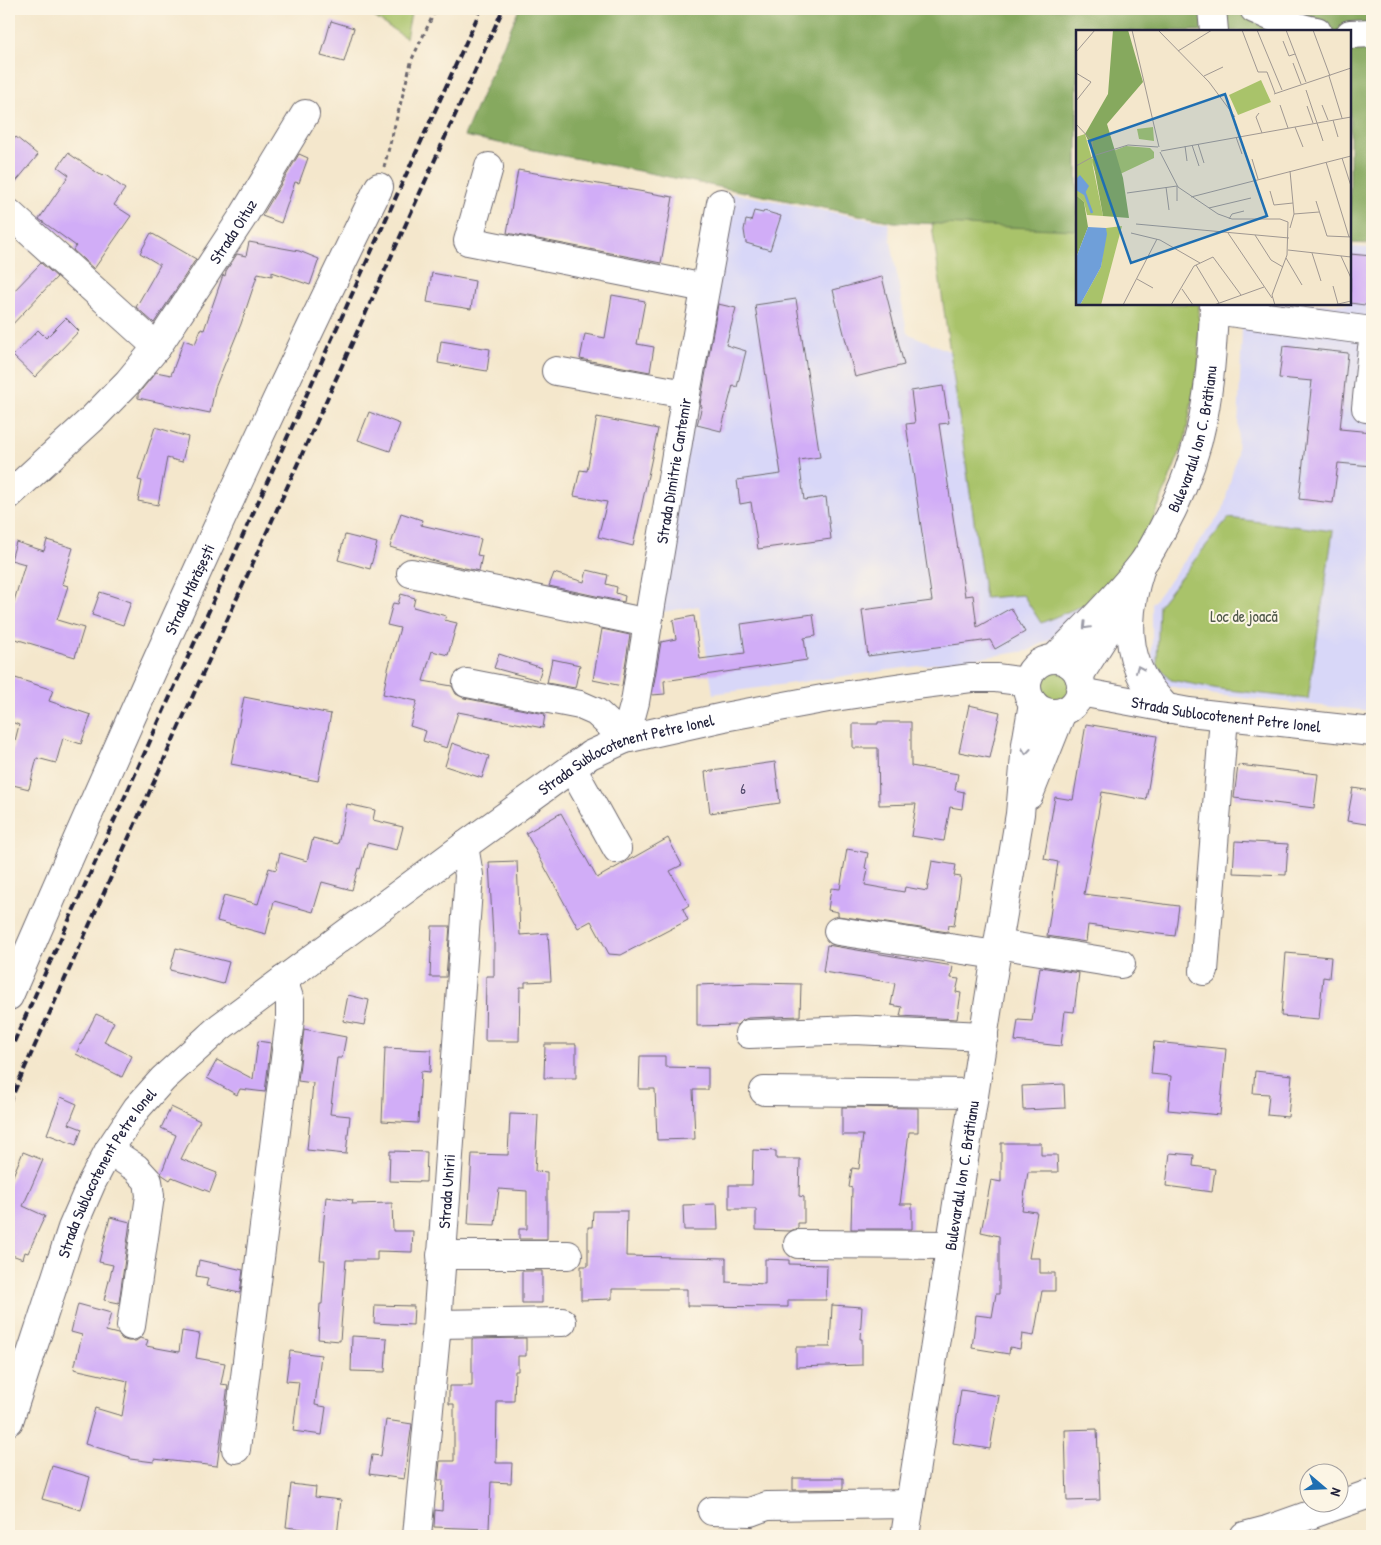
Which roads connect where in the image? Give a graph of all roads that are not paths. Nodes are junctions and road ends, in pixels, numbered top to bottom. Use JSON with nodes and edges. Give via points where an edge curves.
{"nodes":[{"id":1,"x":1212,"y":9,"type":"edge"},
{"id":2,"x":1254,"y":9,"type":"edge"},
{"id":3,"x":1214,"y":30,"type":"edge"},
{"id":4,"x":1308,"y":30,"type":"edge"},
{"id":5,"x":1372,"y":33,"type":"edge"},
{"id":6,"x":1351,"y":34,"type":"edge"},
{"id":7,"x":305,"y":114,"type":"dead end"},
{"id":8,"x":489,"y":168,"type":"dead end"},
{"id":9,"x":379,"y":187,"type":"road end"},
{"id":10,"x":721,"y":203,"type":"dead end"},
{"id":11,"x":9,"y":213,"type":"edge"},
{"id":12,"x":705,"y":288,"type":"junction"},
{"id":13,"x":1214,"y":307,"type":"edge"},
{"id":14,"x":1372,"y":331,"type":"edge"},
{"id":15,"x":157,"y":347,"type":"junction"},
{"id":16,"x":1372,"y":348,"type":"edge"},
{"id":17,"x":556,"y":371,"type":"dead end"},
{"id":18,"x":686,"y":394,"type":"junction"},
{"id":19,"x":1372,"y":409,"type":"edge"},
{"id":20,"x":9,"y":495,"type":"edge"},
{"id":21,"x":1142,"y":564,"type":"junction"},
{"id":22,"x":411,"y":573,"type":"dead end"},
{"id":23,"x":648,"y":622,"type":"junction"},
{"id":24,"x":1054,"y":659,"type":"junction"},
{"id":25,"x":467,"y":682,"type":"dead end"},
{"id":26,"x":1080,"y":684,"type":"junction"},
{"id":27,"x":1030,"y":693,"type":"junction"},
{"id":28,"x":1167,"y":709,"type":"junction"},
{"id":29,"x":1062,"y":712,"type":"junction"},
{"id":30,"x":1224,"y":717,"type":"junction"},
{"id":31,"x":1372,"y":732,"type":"edge"},
{"id":32,"x":625,"y":739,"type":"junction"},
{"id":33,"x":572,"y":768,"type":"junction"},
{"id":34,"x":1020,"y":814,"type":"junction"},
{"id":35,"x":464,"y":846,"type":"junction"},
{"id":36,"x":617,"y":848,"type":"dead end"},
{"id":37,"x":838,"y":931,"type":"dead end"},
{"id":38,"x":997,"y":950,"type":"junction"},
{"id":39,"x":1121,"y":964,"type":"dead end"},
{"id":40,"x":1204,"y":971,"type":"dead end"},
{"id":41,"x":283,"y":980,"type":"junction"},
{"id":42,"x":9,"y":996,"type":"edge"},
{"id":43,"x":749,"y":1034,"type":"dead end"},
{"id":44,"x":984,"y":1036,"type":"junction"},
{"id":45,"x":764,"y":1091,"type":"dead end"},
{"id":46,"x":974,"y":1093,"type":"junction"},
{"id":47,"x":109,"y":1150,"type":"junction"},
{"id":48,"x":798,"y":1244,"type":"dead end"},
{"id":49,"x":950,"y":1245,"type":"junction"},
{"id":50,"x":441,"y":1255,"type":"junction"},
{"id":51,"x":568,"y":1255,"type":"dead end"},
{"id":52,"x":562,"y":1322,"type":"dead end"},
{"id":53,"x":436,"y":1324,"type":"junction"},
{"id":54,"x":131,"y":1326,"type":"dead end"},
{"id":55,"x":9,"y":1421,"type":"edge"},
{"id":56,"x":236,"y":1448,"type":"dead end"},
{"id":57,"x":1372,"y":1493,"type":"edge"},
{"id":58,"x":910,"y":1504,"type":"junction"},
{"id":59,"x":712,"y":1511,"type":"dead end"},
{"id":60,"x":417,"y":1536,"type":"edge"},
{"id":61,"x":905,"y":1536,"type":"edge"},
{"id":62,"x":1244,"y":1536,"type":"edge"}],
"edges":[{"from":1,"to":3,"type":"street"},
{"from":2,"to":4,"type":"street"},
{"from":5,"to":6,"type":"street"},
{"from":7,"to":15,"type":"street","name":"Strada Oituz","via":[[242,218]]},
{"from":8,"to":12,"type":"street","via":[[468,241]]},
{"from":9,"to":42,"type":"street","name":"Strada Mărășești","via":[[247,461]]},
{"from":10,"to":12,"type":"street","name":"Strada Dimitrie Cantemir"},
{"from":11,"to":15,"type":"street"},
{"from":12,"to":18,"type":"street","name":"Strada Dimitrie Cantemir"},
{"from":13,"to":14,"type":"street"},
{"from":13,"to":21,"type":"street","name":"Bulevardul Ion C. Brătianu","via":[[1209,386],[1194,458],[1171,514]]},
{"from":15,"to":20,"type":"street","name":"Strada Oituz","via":[[91,420]]},
{"from":16,"to":19,"type":"street","via":[[1366,408]]},
{"from":17,"to":18,"type":"street"},
{"from":18,"to":23,"type":"street","name":"Strada Dimitrie Cantemir"},
{"from":21,"to":24,"type":"street","name":"Bulevardul Ion C. Brătianu","one_way":true},
{"from":21,"to":26,"type":"street","name":"Bulevardul Ion C. Brătianu"},
{"from":28,"to":21,"type":"street","one_way":true,"via":[[1150,690],[1132,651],[1131,608]]},
{"from":22,"to":23,"type":"street"},
{"from":23,"to":32,"type":"street","name":"Strada Dimitrie Cantemir","via":[[635,702]]},
{"from":24,"to":26,"type":"street","via":[[1069,664]]},
{"from":24,"to":27,"type":"street","via":[[1040,663],[1029,674]]},
{"from":25,"to":32,"type":"street","via":[[580,705],[596,712]]},
{"from":26,"to":28,"type":"street","name":"Strada Sublocotenent Petre Ionel"},
{"from":26,"to":29,"type":"street","via":[[1076,700]]},
{"from":27,"to":29,"type":"street","via":[[1046,712]]},
{"from":27,"to":32,"type":"street","name":"Strada Sublocotenent Petre Ionel","via":[[996,678],[971,678],[828,698]]},
{"from":27,"to":34,"type":"street","name":"Bulevardul Ion C. Brătianu","one_way":true},
{"from":28,"to":30,"type":"street","name":"Strada Sublocotenent Petre Ionel"},
{"from":29,"to":34,"type":"street","name":"Bulevardul Ion C. Brătianu"},
{"from":30,"to":31,"type":"street","name":"Strada Sublocotenent Petre Ionel"},
{"from":30,"to":40,"type":"street"},
{"from":32,"to":33,"type":"street","name":"Strada Sublocotenent Petre Ionel","via":[[590,755]]},
{"from":33,"to":35,"type":"street","name":"Strada Sublocotenent Petre Ionel"},
{"from":33,"to":36,"type":"street"},
{"from":34,"to":38,"type":"street","name":"Bulevardul Ion C. Brătianu"},
{"from":35,"to":41,"type":"street","name":"Strada Sublocotenent Petre Ionel"},
{"from":35,"to":50,"type":"street","name":"Strada Unirii","via":[[469,875]]},
{"from":37,"to":38,"type":"street"},
{"from":38,"to":39,"type":"street"},
{"from":38,"to":44,"type":"street","name":"Bulevardul Ion C. Brătianu"},
{"from":41,"to":47,"type":"street","name":"Strada Sublocotenent Petre Ionel","via":[[220,1028],[163,1079],[137,1108]]},
{"from":41,"to":56,"type":"street","via":[[290,1002],[290,1019]]},
{"from":43,"to":44,"type":"street","via":[[855,1030]]},
{"from":44,"to":46,"type":"street","name":"Bulevardul Ion C. Brătianu"},
{"from":45,"to":46,"type":"street"},
{"from":46,"to":49,"type":"street","name":"Bulevardul Ion C. Brătianu"},
{"from":47,"to":54,"type":"street","via":[[136,1168],[148,1181],[150,1196]]},
{"from":47,"to":55,"type":"street","name":"Strada Sublocotenent Petre Ionel","via":[[72,1228]]},
{"from":48,"to":49,"type":"street"},
{"from":49,"to":58,"type":"street","name":"Bulevardul Ion C. Brătianu"},
{"from":50,"to":51,"type":"street"},
{"from":50,"to":53,"type":"street","name":"Strada Unirii"},
{"from":52,"to":53,"type":"street"},
{"from":53,"to":60,"type":"street","name":"Strada Unirii"},
{"from":57,"to":62,"type":"street"},
{"from":58,"to":59,"type":"street","via":[[767,1506],[750,1512]]},
{"from":58,"to":61,"type":"street","name":"Bulevardul Ion C. Brătianu"}]}
